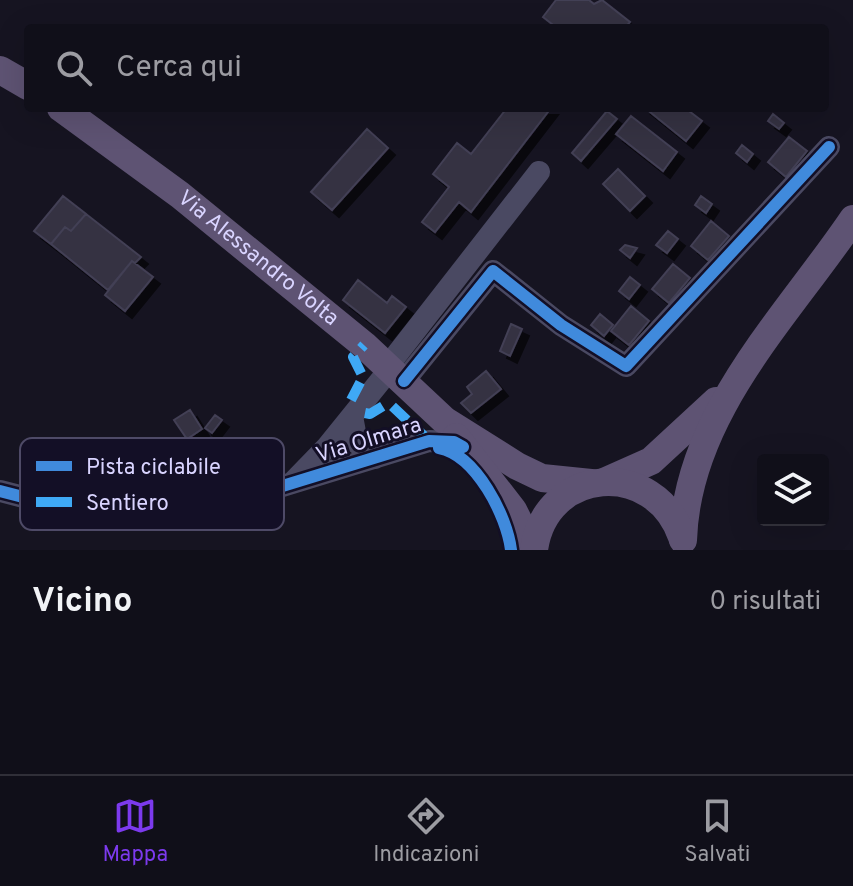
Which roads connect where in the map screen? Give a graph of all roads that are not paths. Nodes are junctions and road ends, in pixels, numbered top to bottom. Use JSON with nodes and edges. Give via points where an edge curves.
{"nodes":[{"id":1,"x":0,"y":70,"type":"edge"},
{"id":2,"x":24,"y":84,"type":"edge"},
{"id":3,"x":66,"y":112,"type":"edge"},
{"id":4,"x":829,"y":147,"type":"dead end"},
{"id":5,"x":539,"y":172,"type":"dead end"},
{"id":6,"x":853,"y":219,"type":"edge"},
{"id":7,"x":744,"y":371,"type":"junction"},
{"id":8,"x":393,"y":372,"type":"junction"},
{"id":9,"x":352,"y":416,"type":"junction"},
{"id":10,"x":444,"y":420,"type":"junction"},
{"id":11,"x":463,"y":447,"type":"junction"},
{"id":12,"x":375,"y":458,"type":"junction"},
{"id":13,"x":598,"y":482,"type":"junction"},
{"id":14,"x":290,"y":484,"type":"junction"},
{"id":15,"x":284,"y":485,"type":"edge"},
{"id":16,"x":0,"y":491,"type":"edge"},
{"id":17,"x":20,"y":496,"type":"edge"},
{"id":18,"x":684,"y":545,"type":"edge"},
{"id":19,"x":533,"y":550,"type":"edge"}],
"edges":[{"from":1,"to":2,"type":"main road"},
{"from":3,"to":8,"type":"main road","name":"Via Alessandro Volta","via":[[180,195]]},
{"from":4,"to":8,"type":"street","via":[[626,366],[561,325],[493,271]]},
{"from":5,"to":8,"type":"street"},
{"from":6,"to":7,"type":"main road"},
{"from":7,"to":13,"type":"main road","via":[[651,461]]},
{"from":7,"to":18,"type":"main road","via":[[695,466],[684,508]]},
{"from":8,"to":9,"type":"street","name":"Via Olmara"},
{"from":8,"to":10,"type":"main road","name":"Via Alessandro Volta"},
{"from":9,"to":12,"type":"street","name":"Via Olmara","via":[[357,443]]},
{"from":9,"to":14,"type":"street","name":"Via Olmara"},
{"from":10,"to":11,"type":"main road","name":"Via Alessandro Volta"},
{"from":10,"to":13,"type":"main road","name":"Via Alessandro Volta","via":[[542,478]]},
{"from":11,"to":12,"type":"street","name":"Via Olmara","via":[[429,441]]},
{"from":11,"to":19,"type":"main road","name":"Via Alessandro Volta","via":[[513,510]]},
{"from":12,"to":14,"type":"street","name":"Via Olmara"},
{"from":13,"to":18,"type":"main road","name":"Via Alessandro Volta","via":[[630,484],[654,496],[673,515]]},
{"from":13,"to":19,"type":"main road","via":[[567,494],[547,512]]},
{"from":14,"to":15,"type":"street","name":"Via Olmara"},
{"from":16,"to":17,"type":"street","name":"Via Olmara"}]}
